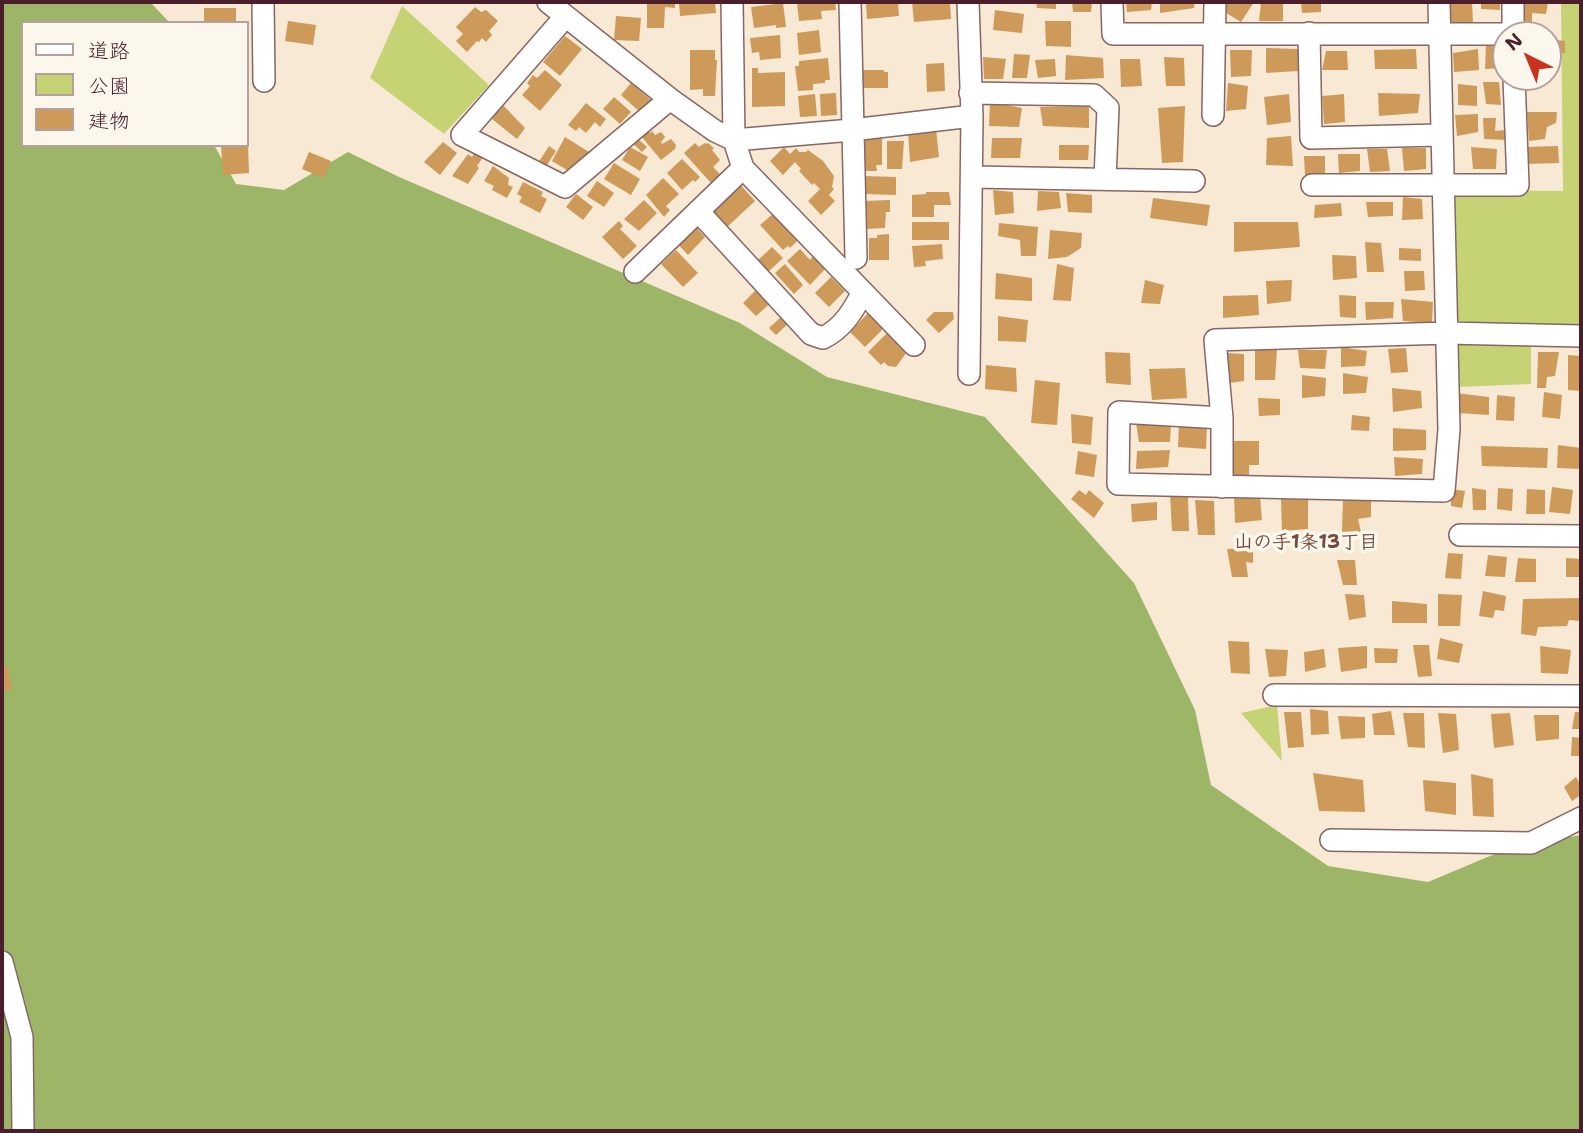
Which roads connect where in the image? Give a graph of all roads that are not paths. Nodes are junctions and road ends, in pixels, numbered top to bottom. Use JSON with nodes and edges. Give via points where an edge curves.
{"nodes":[{"id":1,"x":263,"y":2,"type":"edge"},
{"id":2,"x":732,"y":2,"type":"edge"},
{"id":3,"x":850,"y":2,"type":"edge"},
{"id":4,"x":968,"y":2,"type":"edge"},
{"id":5,"x":1112,"y":2,"type":"edge"},
{"id":6,"x":1215,"y":2,"type":"edge"},
{"id":7,"x":1438,"y":2,"type":"edge"},
{"id":8,"x":1513,"y":2,"type":"edge"},
{"id":9,"x":556,"y":7,"type":"edge"},
{"id":10,"x":1513,"y":21,"type":"edge"},
{"id":11,"x":1310,"y":33,"type":"junction"},
{"id":12,"x":1439,"y":33,"type":"junction"},
{"id":13,"x":1216,"y":34,"type":"junction"},
{"id":14,"x":1492,"y":34,"type":"edge"},
{"id":15,"x":264,"y":81,"type":"dead end"},
{"id":16,"x":1515,"y":91,"type":"edge"},
{"id":17,"x":970,"y":93,"type":"junction"},
{"id":18,"x":670,"y":99,"type":"junction"},
{"id":19,"x":1213,"y":114,"type":"dead end"},
{"id":20,"x":972,"y":116,"type":"junction"},
{"id":21,"x":852,"y":130,"type":"junction"},
{"id":22,"x":1440,"y":135,"type":"junction"},
{"id":23,"x":734,"y":140,"type":"junction"},
{"id":24,"x":743,"y":168,"type":"junction"},
{"id":25,"x":972,"y":177,"type":"junction"},
{"id":26,"x":1105,"y":179,"type":"junction"},
{"id":27,"x":1194,"y":181,"type":"dead end"},
{"id":28,"x":1443,"y":183,"type":"junction"},
{"id":29,"x":1312,"y":185,"type":"dead end"},
{"id":30,"x":698,"y":211,"type":"junction"},
{"id":31,"x":856,"y":258,"type":"dead end"},
{"id":32,"x":635,"y":272,"type":"dead end"},
{"id":33,"x":863,"y":292,"type":"junction"},
{"id":34,"x":1447,"y":333,"type":"junction"},
{"id":35,"x":1581,"y":336,"type":"edge"},
{"id":36,"x":914,"y":345,"type":"dead end"},
{"id":37,"x":969,"y":374,"type":"dead end"},
{"id":38,"x":1222,"y":418,"type":"junction"},
{"id":39,"x":1222,"y":487,"type":"junction"},
{"id":40,"x":1460,"y":535,"type":"dead end"},
{"id":41,"x":1581,"y":536,"type":"edge"},
{"id":42,"x":1274,"y":695,"type":"dead end"},
{"id":43,"x":1581,"y":696,"type":"edge"},
{"id":44,"x":1581,"y":818,"type":"edge"},
{"id":45,"x":1331,"y":840,"type":"dead end"},
{"id":46,"x":2,"y":962,"type":"edge"},
{"id":47,"x":23,"y":1131,"type":"edge"}],
"edges":[{"from":1,"to":15,"type":"street"},
{"from":2,"to":23,"type":"street"},
{"from":3,"to":21,"type":"street"},
{"from":4,"to":17,"type":"street"},
{"from":5,"to":13,"type":"street","via":[[1113,34]]},
{"from":6,"to":13,"type":"street"},
{"from":7,"to":12,"type":"street"},
{"from":8,"to":10,"type":"street"},
{"from":9,"to":18,"type":"street"},
{"from":9,"to":18,"type":"street","via":[[462,135],[565,187]]},
{"from":11,"to":12,"type":"street"},
{"from":11,"to":13,"type":"street"},
{"from":11,"to":22,"type":"street","via":[[1311,138]]},
{"from":12,"to":14,"type":"street"},
{"from":12,"to":22,"type":"street"},
{"from":13,"to":19,"type":"street"},
{"from":16,"to":28,"type":"street","via":[[1518,185]]},
{"from":17,"to":20,"type":"street"},
{"from":17,"to":26,"type":"street","via":[[1094,95],[1108,108]]},
{"from":18,"to":23,"type":"street"},
{"from":20,"to":21,"type":"street"},
{"from":20,"to":25,"type":"street"},
{"from":21,"to":23,"type":"street"},
{"from":21,"to":31,"type":"street"},
{"from":22,"to":28,"type":"street"},
{"from":23,"to":24,"type":"street"},
{"from":24,"to":30,"type":"street"},
{"from":24,"to":33,"type":"street"},
{"from":25,"to":26,"type":"street"},
{"from":25,"to":37,"type":"street"},
{"from":26,"to":27,"type":"street"},
{"from":28,"to":29,"type":"street"},
{"from":28,"to":34,"type":"street"},
{"from":30,"to":32,"type":"street"},
{"from":30,"to":33,"type":"street","via":[[811,334],[823,338],[834,332],[851,315]]},
{"from":33,"to":36,"type":"street"},
{"from":34,"to":35,"type":"street"},
{"from":34,"to":38,"type":"street","via":[[1215,340]]},
{"from":34,"to":39,"type":"street","via":[[1449,429],[1444,491]]},
{"from":38,"to":39,"type":"street"},
{"from":38,"to":39,"type":"street","via":[[1119,412],[1118,484]]},
{"from":40,"to":41,"type":"street"},
{"from":42,"to":43,"type":"street"},
{"from":44,"to":45,"type":"street","via":[[1531,843]]},
{"from":46,"to":47,"type":"street","via":[[22,1037]]}]}
